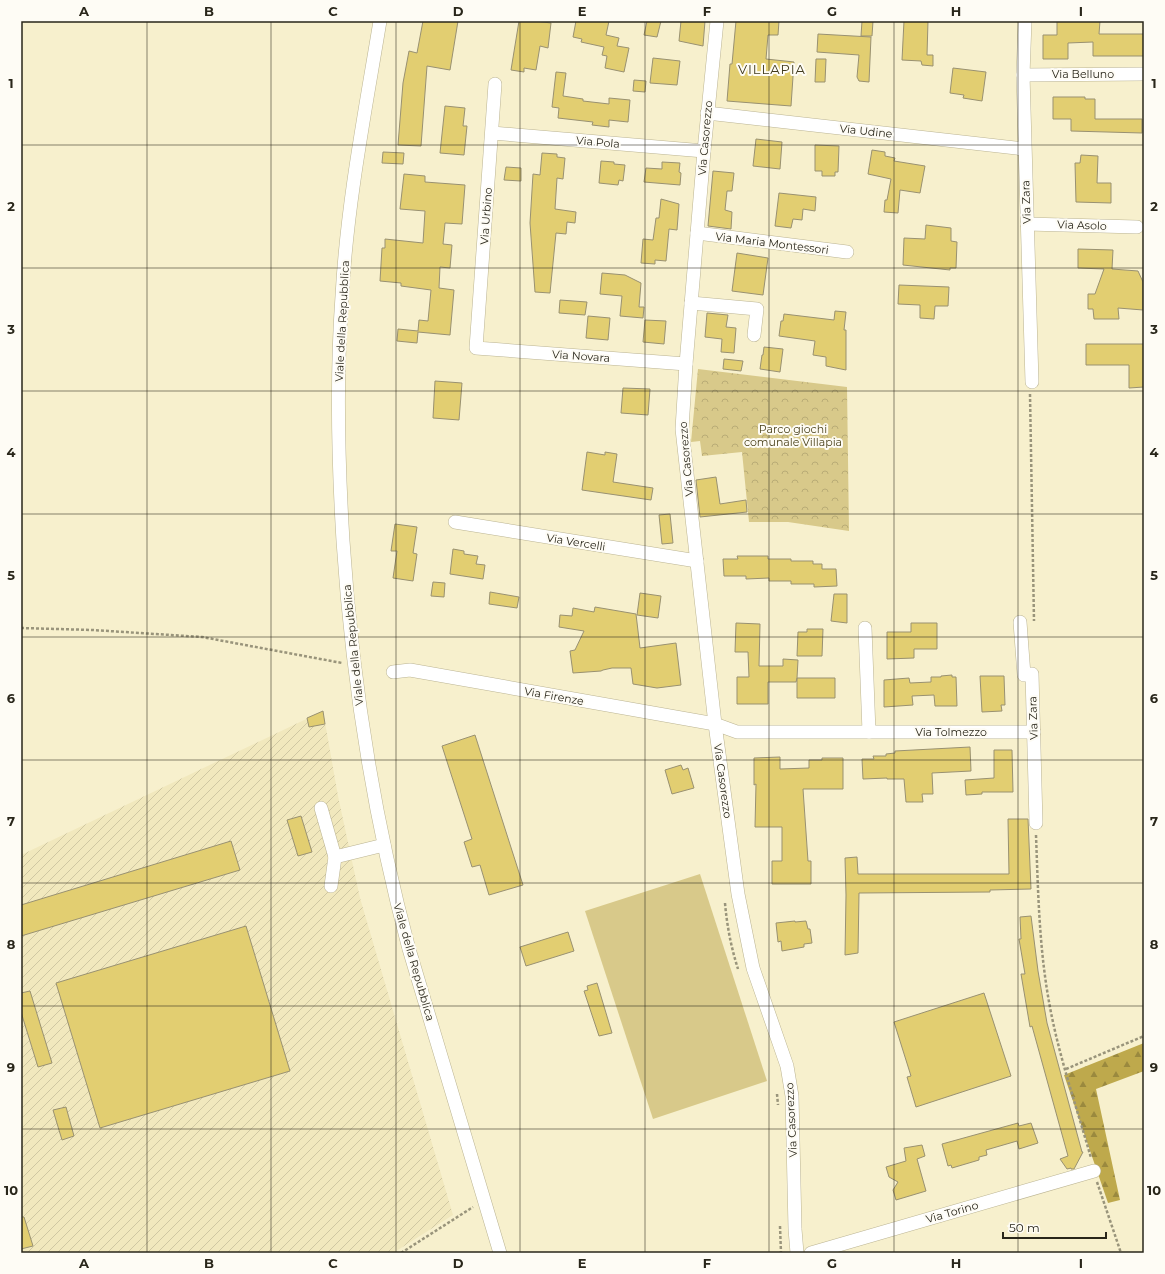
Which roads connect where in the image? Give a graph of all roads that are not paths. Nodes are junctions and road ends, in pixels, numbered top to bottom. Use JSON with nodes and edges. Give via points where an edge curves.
{"nodes":[{"id":1,"x":380,"y":21,"type":"edge"},
{"id":2,"x":717,"y":21,"type":"edge"},
{"id":3,"x":1025,"y":21,"type":"edge"},
{"id":4,"x":1144,"y":74,"type":"edge"},
{"id":5,"x":1023,"y":75,"type":"junction"},
{"id":6,"x":496,"y":84,"type":"dead end"},
{"id":7,"x":708,"y":113,"type":"junction"},
{"id":8,"x":492,"y":133,"type":"junction"},
{"id":9,"x":1024,"y":149,"type":"junction"},
{"id":10,"x":704,"y":151,"type":"junction"},
{"id":11,"x":1027,"y":224,"type":"junction"},
{"id":12,"x":1137,"y":227,"type":"dead end"},
{"id":13,"x":697,"y":233,"type":"junction"},
{"id":14,"x":847,"y":252,"type":"dead end"},
{"id":15,"x":691,"y":303,"type":"junction"},
{"id":16,"x":754,"y":335,"type":"dead end"},
{"id":17,"x":476,"y":348,"type":"joint"},
{"id":18,"x":686,"y":364,"type":"junction"},
{"id":19,"x":1032,"y":382,"type":"road end"},
{"id":20,"x":455,"y":522,"type":"dead end"},
{"id":21,"x":697,"y":561,"type":"junction"},
{"id":22,"x":1020,"y":622,"type":"dead end"},
{"id":23,"x":865,"y":628,"type":"dead end"},
{"id":24,"x":393,"y":672,"type":"dead end"},
{"id":25,"x":715,"y":724,"type":"junction"},
{"id":26,"x":869,"y":732,"type":"junction"},
{"id":27,"x":1034,"y":732,"type":"junction"},
{"id":28,"x":321,"y":808,"type":"dead end"},
{"id":29,"x":1036,"y":823,"type":"road end"},
{"id":30,"x":384,"y":845,"type":"junction"},
{"id":31,"x":335,"y":857,"type":"junction"},
{"id":32,"x":331,"y":886,"type":"dead end"},
{"id":33,"x":1094,"y":1171,"type":"road end"},
{"id":34,"x":500,"y":1253,"type":"edge"},
{"id":35,"x":797,"y":1253,"type":"edge"},
{"id":36,"x":811,"y":1253,"type":"edge"}],
"edges":[{"from":1,"to":30,"type":"street","name":"Viale della Repubblica","via":[[349,218],[338,363],[338,446],[347,600],[354,665],[366,751]]},
{"from":2,"to":7,"type":"street","name":"Via Casorezzo"},
{"from":3,"to":5,"type":"street","name":"Via Zara"},
{"from":4,"to":5,"type":"street","name":"Via Belluno"},
{"from":5,"to":9,"type":"street","name":"Via Zara"},
{"from":6,"to":8,"type":"street","name":"Via Urbino"},
{"from":7,"to":9,"type":"street","name":"Via Udine"},
{"from":7,"to":10,"type":"street","name":"Via Casorezzo"},
{"from":8,"to":10,"type":"street","name":"Via Pola"},
{"from":8,"to":17,"type":"street","name":"Via Urbino"},
{"from":9,"to":11,"type":"street","name":"Via Zara"},
{"from":10,"to":13,"type":"street","name":"Via Casorezzo"},
{"from":11,"to":12,"type":"street","name":"Via Asolo"},
{"from":11,"to":19,"type":"street","name":"Via Zara"},
{"from":13,"to":14,"type":"street","name":"Via Maria Montessori"},
{"from":13,"to":15,"type":"street","name":"Via Casorezzo"},
{"from":15,"to":16,"type":"street","via":[[757,309]]},
{"from":15,"to":18,"type":"street","name":"Via Casorezzo"},
{"from":17,"to":18,"type":"street","name":"Via Novara"},
{"from":18,"to":21,"type":"street","name":"Via Casorezzo","via":[[682,429]]},
{"from":20,"to":21,"type":"street","name":"Via Vercelli"},
{"from":21,"to":25,"type":"street","name":"Via Casorezzo"},
{"from":22,"to":27,"type":"street","name":"Via Zara","via":[[1024,674],[1032,674]]},
{"from":23,"to":26,"type":"street"},
{"from":24,"to":25,"type":"street","name":"Via Firenze","via":[[410,670]]},
{"from":25,"to":26,"type":"street","name":"Via Tolmezzo","via":[[737,732]]},
{"from":25,"to":35,"type":"street","name":"Via Casorezzo","via":[[738,894],[753,968],[790,1081]]},
{"from":26,"to":27,"type":"street","name":"Via Tolmezzo"},
{"from":27,"to":29,"type":"street","name":"Via Zara"},
{"from":28,"to":31,"type":"street"},
{"from":30,"to":31,"type":"street"},
{"from":30,"to":34,"type":"street","name":"Viale della Repubblica","via":[[409,949]]},
{"from":31,"to":32,"type":"street"},
{"from":33,"to":36,"type":"street","name":"Via Torino"}]}
